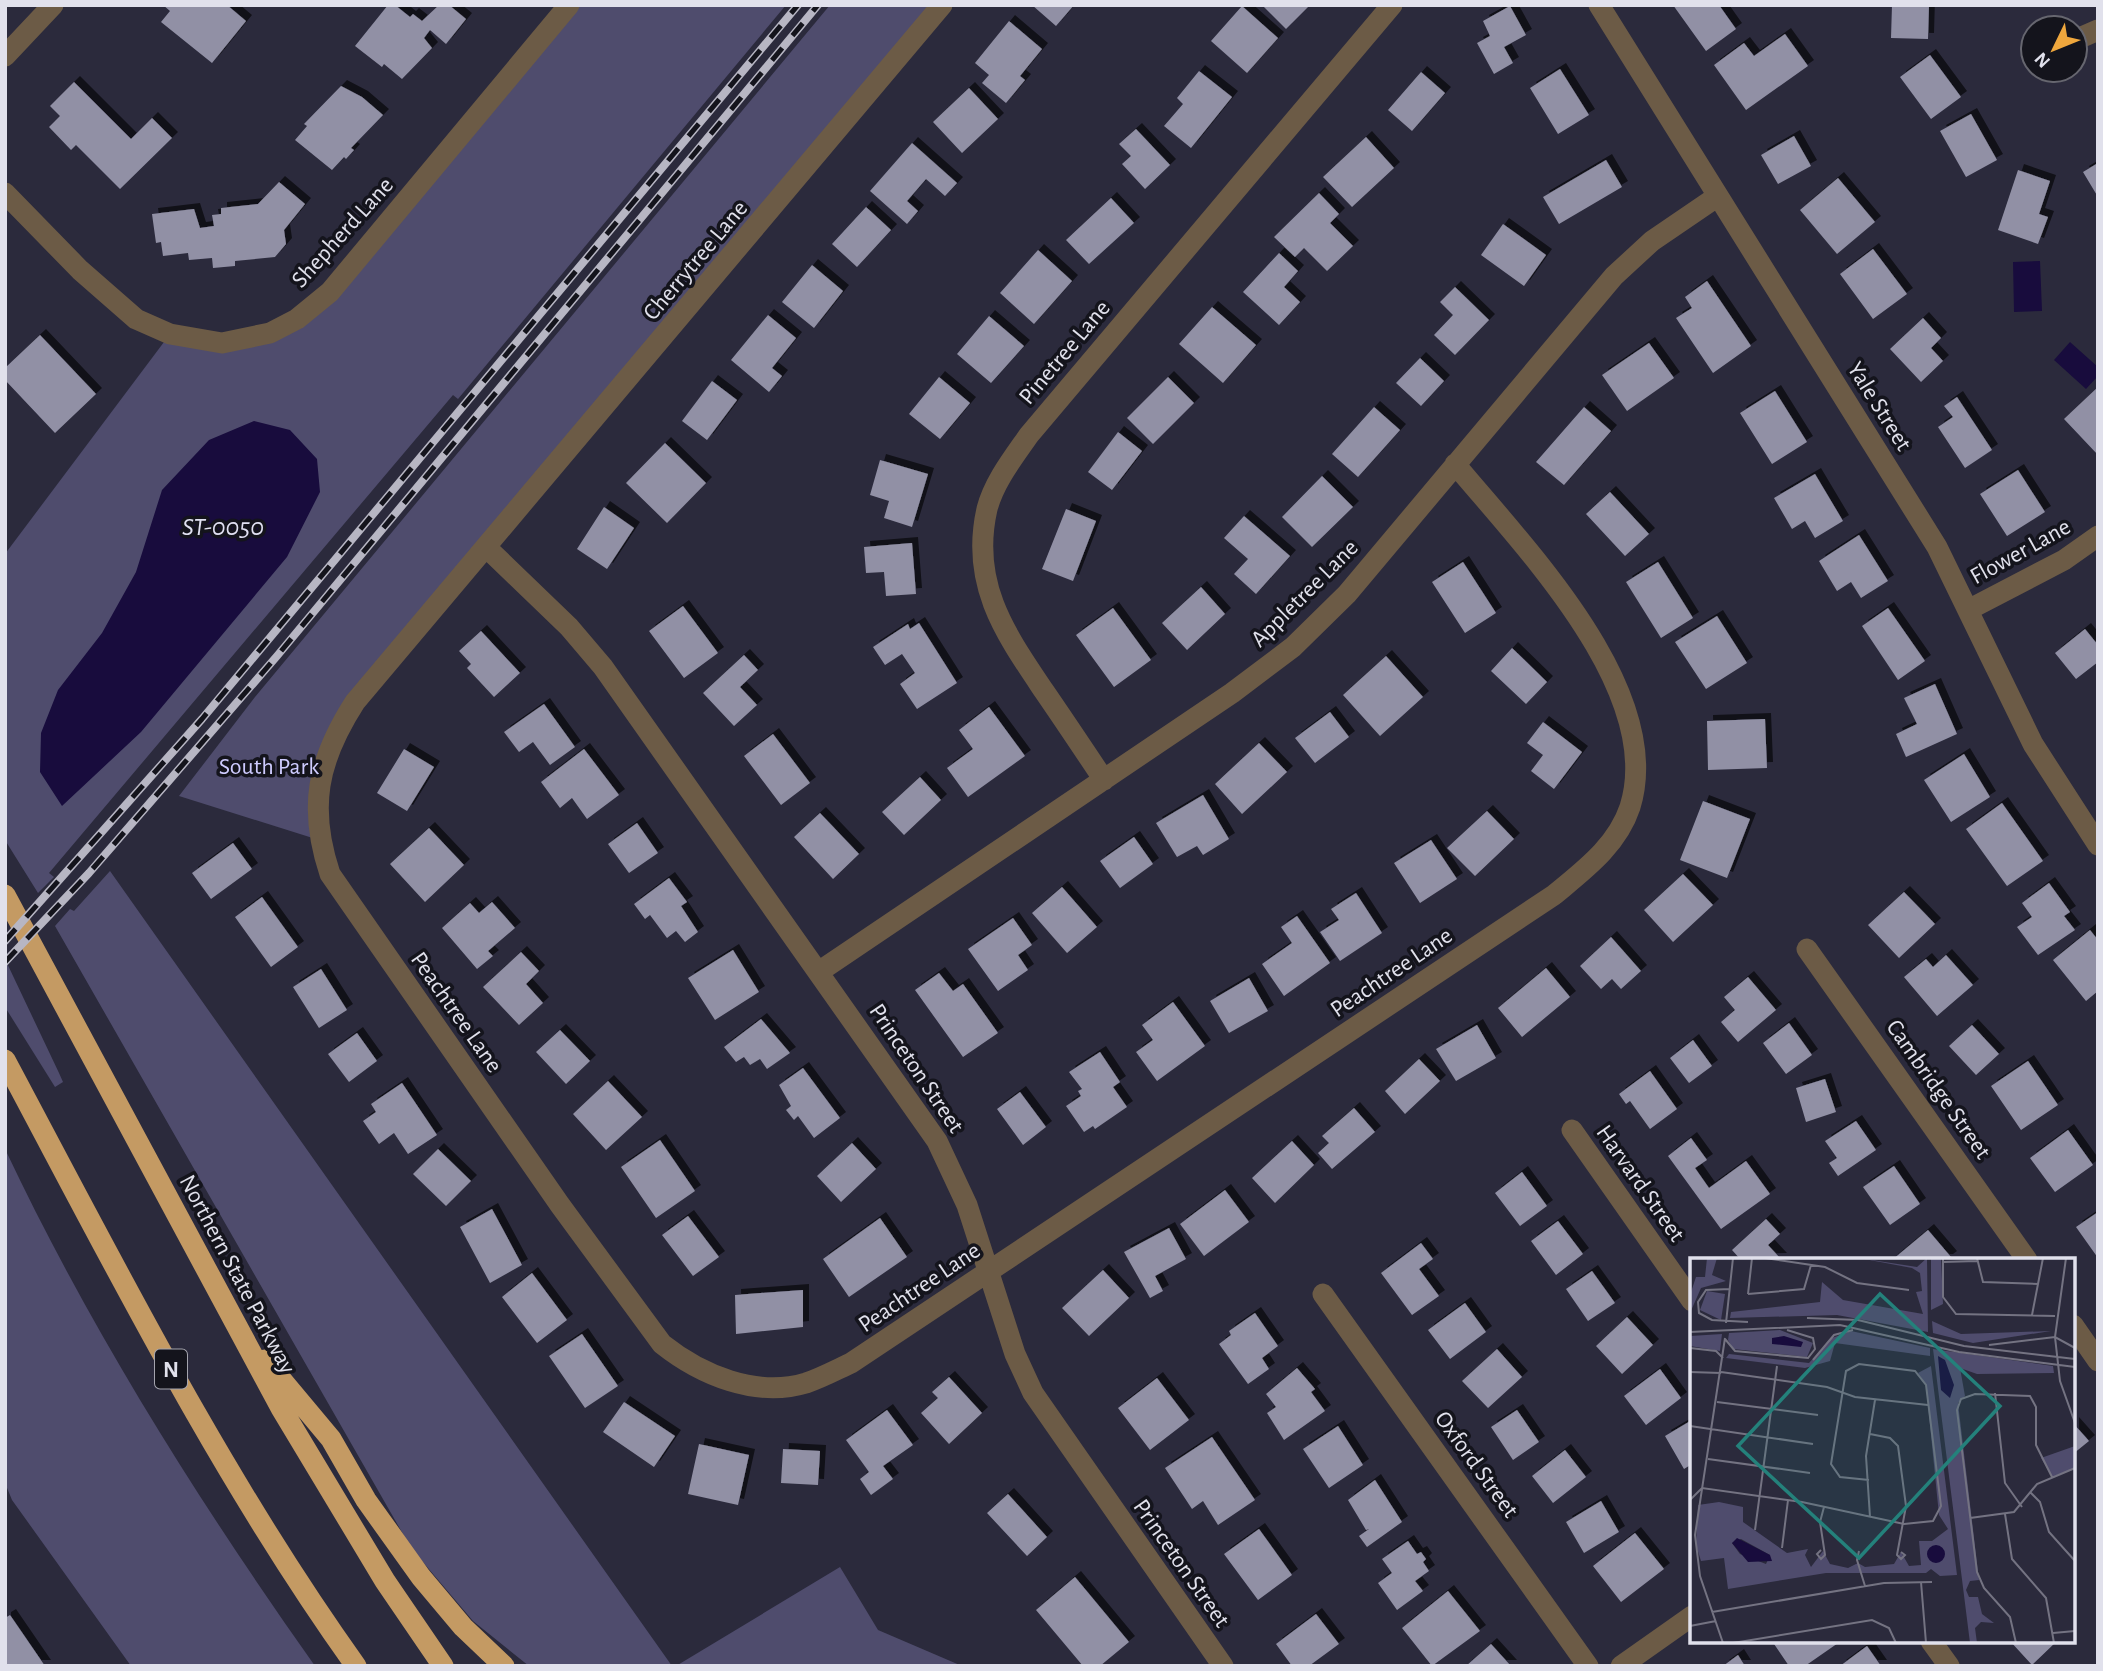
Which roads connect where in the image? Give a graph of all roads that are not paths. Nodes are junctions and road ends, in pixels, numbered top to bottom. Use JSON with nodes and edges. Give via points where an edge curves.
{"nodes":[{"id":1,"x":53,"y":5,"type":"edge"},
{"id":2,"x":569,"y":5,"type":"edge"},
{"id":3,"x":942,"y":5,"type":"edge"},
{"id":4,"x":1392,"y":5,"type":"edge"},
{"id":5,"x":1599,"y":5,"type":"edge"},
{"id":6,"x":5,"y":56,"type":"edge"},
{"id":7,"x":5,"y":193,"type":"edge"},
{"id":8,"x":1718,"y":197,"type":"junction"},
{"id":9,"x":1455,"y":464,"type":"junction"},
{"id":10,"x":2098,"y":536,"type":"edge"},
{"id":11,"x":486,"y":548,"type":"junction"},
{"id":12,"x":1968,"y":610,"type":"junction"},
{"id":13,"x":1104,"y":780,"type":"junction"},
{"id":14,"x":2098,"y":845,"type":"edge"},
{"id":15,"x":5,"y":895,"type":"edge"},
{"id":16,"x":1807,"y":948,"type":"dead end"},
{"id":17,"x":820,"y":971,"type":"junction"},
{"id":18,"x":5,"y":1060,"type":"edge"},
{"id":19,"x":1572,"y":1130,"type":"dead end"},
{"id":20,"x":2026,"y":1258,"type":"edge"},
{"id":21,"x":988,"y":1273,"type":"junction"},
{"id":22,"x":1323,"y":1294,"type":"dead end"},
{"id":23,"x":1690,"y":1298,"type":"edge"},
{"id":24,"x":233,"y":1321,"type":"junction"},
{"id":25,"x":2082,"y":1334,"type":"edge"},
{"id":26,"x":2098,"y":1361,"type":"edge"},
{"id":27,"x":1690,"y":1617,"type":"edge"},
{"id":28,"x":1932,"y":1643,"type":"edge"},
{"id":29,"x":356,"y":1666,"type":"edge"},
{"id":30,"x":443,"y":1666,"type":"edge"},
{"id":31,"x":504,"y":1666,"type":"edge"},
{"id":32,"x":1223,"y":1666,"type":"edge"},
{"id":33,"x":1588,"y":1666,"type":"edge"},
{"id":34,"x":1621,"y":1666,"type":"edge"},
{"id":35,"x":1949,"y":1666,"type":"edge"}],
"edges":[{"from":1,"to":6,"type":"street"},
{"from":2,"to":7,"type":"street","name":"Shepherd Lane","via":[[330,292],[297,319],[270,332],[222,343],[170,334],[136,319],[80,270]]},
{"from":3,"to":11,"type":"street","name":"Cherrytree Lane"},
{"from":4,"to":13,"type":"street","name":"Pinetree Lane","via":[[1029,435],[996,485],[987,509],[982,548],[990,597],[1003,629]]},
{"from":5,"to":8,"type":"street","name":"Yale Street"},
{"from":8,"to":9,"type":"street","name":"Appletree Lane","via":[[1652,241],[1614,276]]},
{"from":8,"to":12,"type":"street","name":"Yale Street","via":[[1937,547]]},
{"from":9,"to":13,"type":"street","name":"Appletree Lane","via":[[1348,594],[1293,647]]},
{"from":9,"to":21,"type":"street","name":"Peachtree Lane","via":[[1551,580],[1623,698],[1637,756],[1630,807],[1619,830],[1602,855],[1554,894]]},
{"from":10,"to":12,"type":"street","name":"Flower Lane","via":[[2064,560]]},
{"from":11,"to":17,"type":"street","name":"Princeton Street","via":[[569,627],[603,667]]},
{"from":11,"to":21,"type":"street","name":"Peachtree Lane","via":[[355,702],[336,732],[318,790],[318,839],[330,874],[560,1205],[662,1344],[681,1359],[727,1381],[778,1388],[805,1383],[851,1363]]},
{"from":12,"to":14,"type":"street","name":"Yale Street","via":[[2033,744]]},
{"from":13,"to":17,"type":"street","name":"Appletree Lane"},
{"from":15,"to":24,"type":"highway","name":"Northern State Parkway"},
{"from":16,"to":20,"type":"street","name":"Cambridge Street"},
{"from":17,"to":21,"type":"street","name":"Princeton Street","via":[[937,1141],[967,1205]]},
{"from":18,"to":29,"type":"highway","number":"N","via":[[218,1452]]},
{"from":19,"to":23,"type":"street","name":"Harvard Street"},
{"from":21,"to":32,"type":"street","name":"Princeton Street","via":[[1033,1393]]},
{"from":22,"to":33,"type":"street","name":"Oxford Street"},
{"from":24,"to":30,"type":"highway","name":"Northern State Parkway","via":[[384,1581]]},
{"from":24,"to":31,"type":"highway","via":[[331,1440],[366,1500],[421,1577]]},
{"from":25,"to":26,"type":"street"},
{"from":27,"to":34,"type":"street"},
{"from":28,"to":35,"type":"street"}]}
